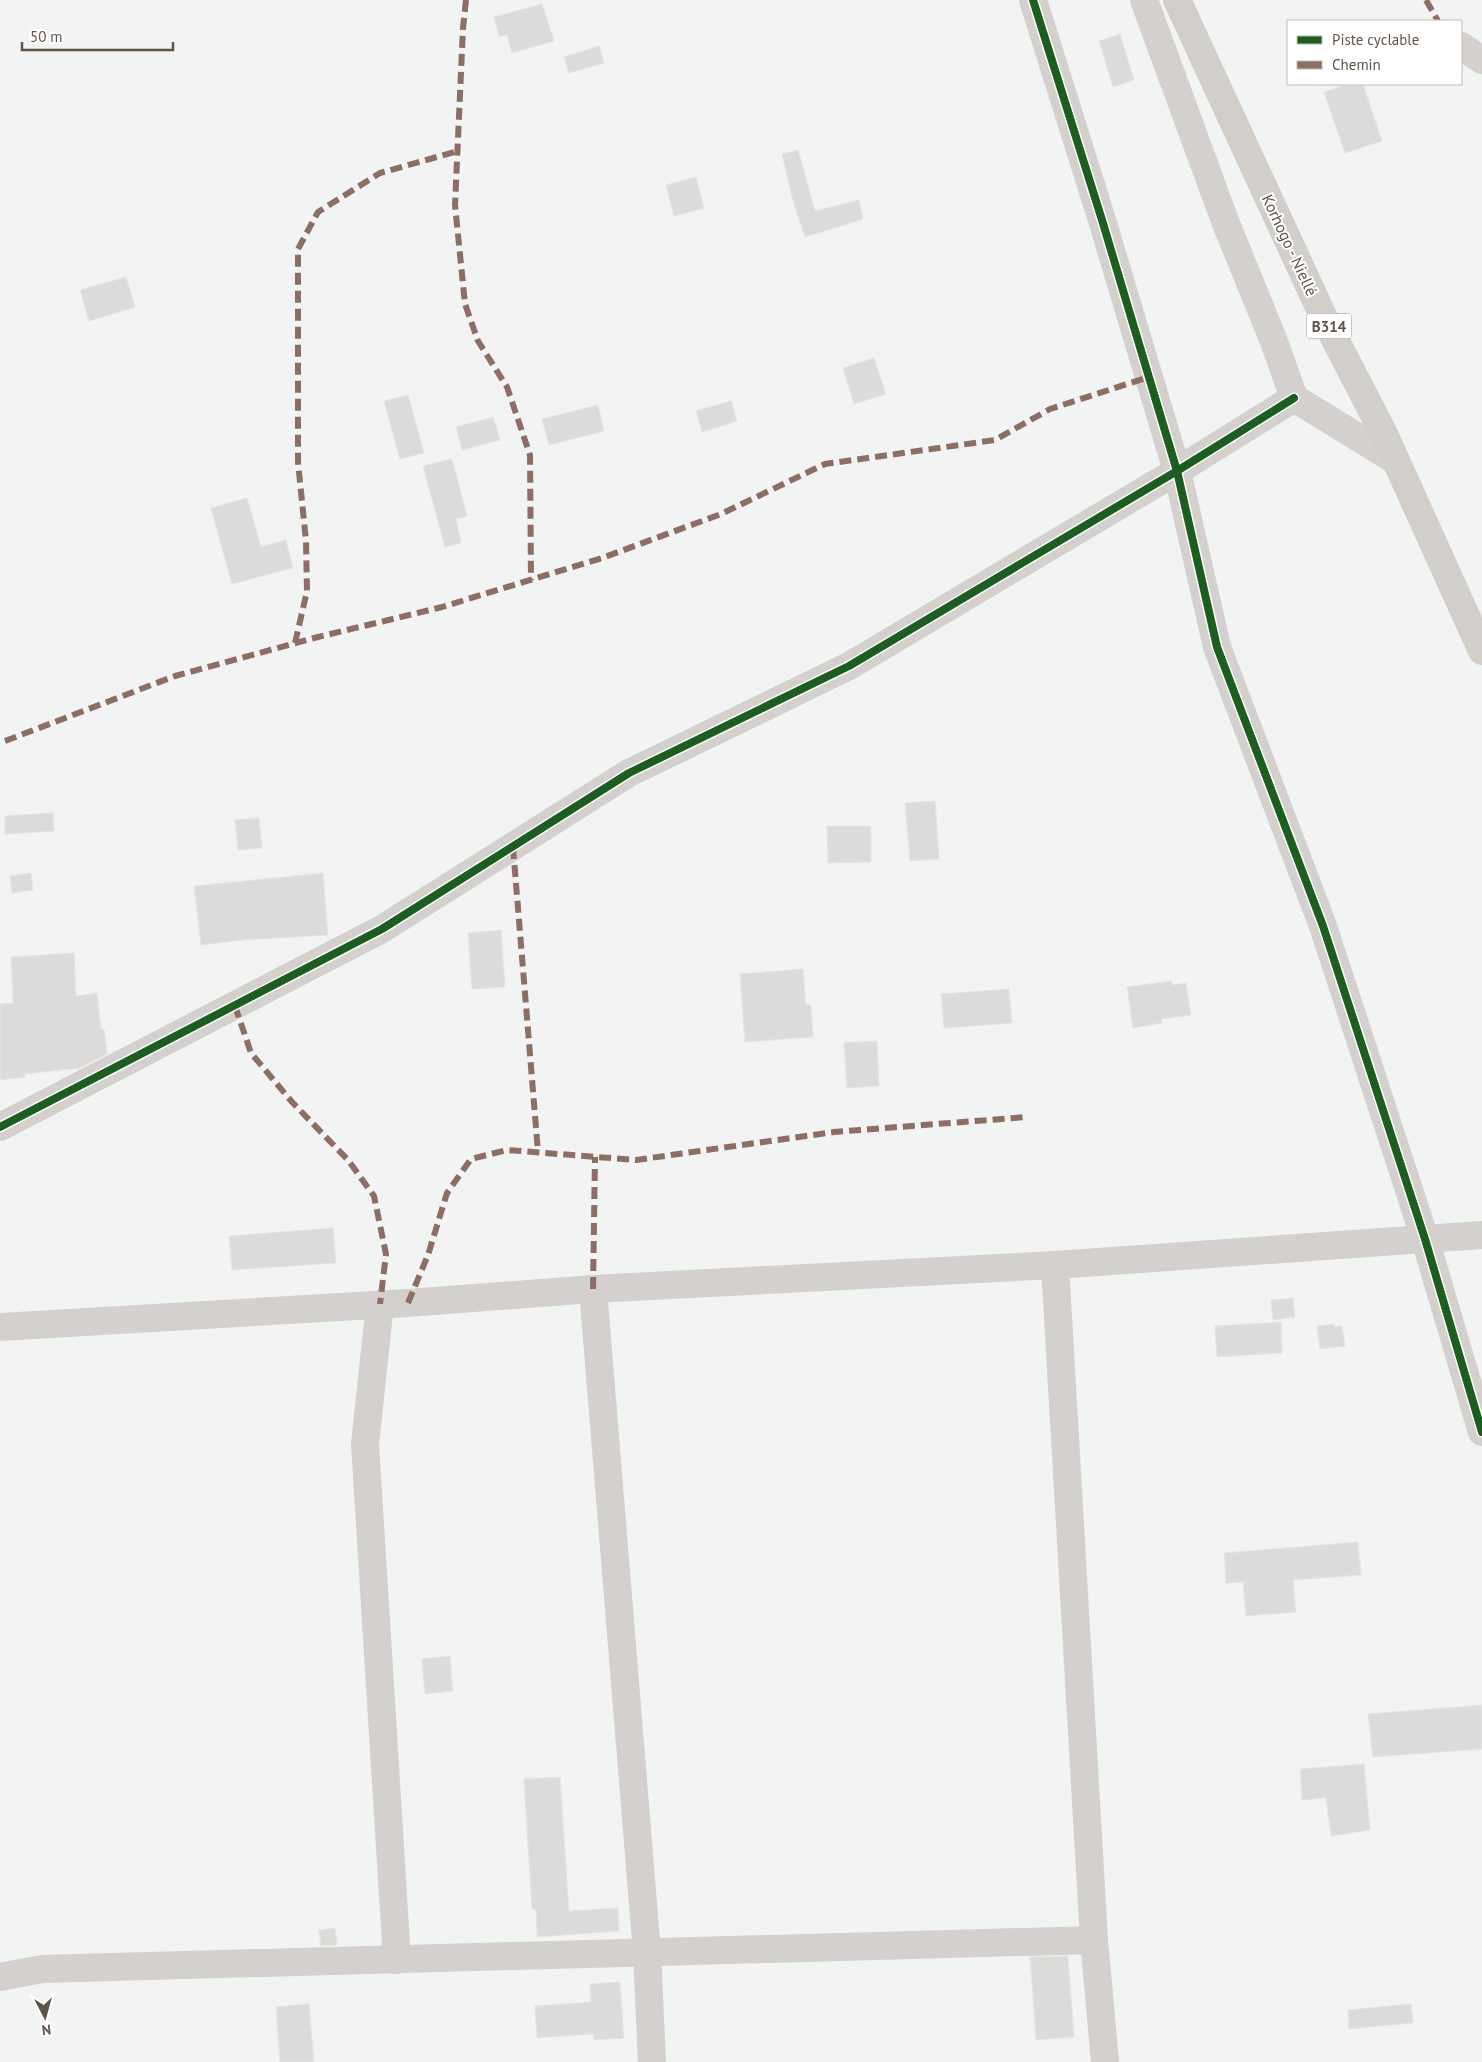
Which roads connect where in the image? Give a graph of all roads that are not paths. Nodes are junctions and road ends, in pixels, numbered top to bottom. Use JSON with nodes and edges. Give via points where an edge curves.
{"nodes":[{"id":1,"x":1033,"y":0,"type":"edge"},
{"id":2,"x":1144,"y":0,"type":"edge"},
{"id":3,"x":1177,"y":0,"type":"edge"},
{"id":4,"x":1462,"y":47,"type":"edge"},
{"id":5,"x":1482,"y":60,"type":"edge"},
{"id":6,"x":1294,"y":398,"type":"junction"},
{"id":7,"x":1395,"y":460,"type":"junction"},
{"id":8,"x":1177,"y":471,"type":"junction"},
{"id":9,"x":1482,"y":651,"type":"edge"},
{"id":10,"x":0,"y":1127,"type":"edge"},
{"id":11,"x":1482,"y":1235,"type":"edge"},
{"id":12,"x":1425,"y":1239,"type":"junction"},
{"id":13,"x":1055,"y":1265,"type":"junction"},
{"id":14,"x":593,"y":1289,"type":"junction"},
{"id":15,"x":380,"y":1304,"type":"junction"},
{"id":16,"x":0,"y":1327,"type":"edge"},
{"id":17,"x":1482,"y":1432,"type":"edge"},
{"id":18,"x":1094,"y":1940,"type":"junction"},
{"id":19,"x":647,"y":1953,"type":"junction"},
{"id":20,"x":397,"y":1960,"type":"junction"},
{"id":21,"x":0,"y":1976,"type":"edge"},
{"id":22,"x":652,"y":2062,"type":"edge"},
{"id":23,"x":1104,"y":2062,"type":"edge"}],
"edges":[{"from":1,"to":8,"type":"street"},
{"from":2,"to":6,"type":"street"},
{"from":3,"to":7,"type":"main road","name":"Korhogo - Niellé","number":"B314","via":[[1324,318]]},
{"from":4,"to":5,"type":"street"},
{"from":6,"to":7,"type":"street"},
{"from":6,"to":8,"type":"street"},
{"from":7,"to":9,"type":"main road","name":"Korhogo - Niellé","number":"B314"},
{"from":8,"to":10,"type":"street","via":[[849,666],[629,773],[382,930]]},
{"from":8,"to":12,"type":"street","via":[[1216,647],[1323,926]]},
{"from":11,"to":12,"type":"street"},
{"from":12,"to":13,"type":"street"},
{"from":12,"to":17,"type":"street"},
{"from":13,"to":14,"type":"street"},
{"from":13,"to":18,"type":"street"},
{"from":14,"to":15,"type":"street"},
{"from":14,"to":19,"type":"street"},
{"from":15,"to":16,"type":"street"},
{"from":15,"to":20,"type":"street","via":[[365,1444]]},
{"from":18,"to":19,"type":"street"},
{"from":18,"to":23,"type":"street"},
{"from":19,"to":20,"type":"street"},
{"from":19,"to":22,"type":"street"},
{"from":20,"to":21,"type":"street","via":[[42,1969]]}]}
